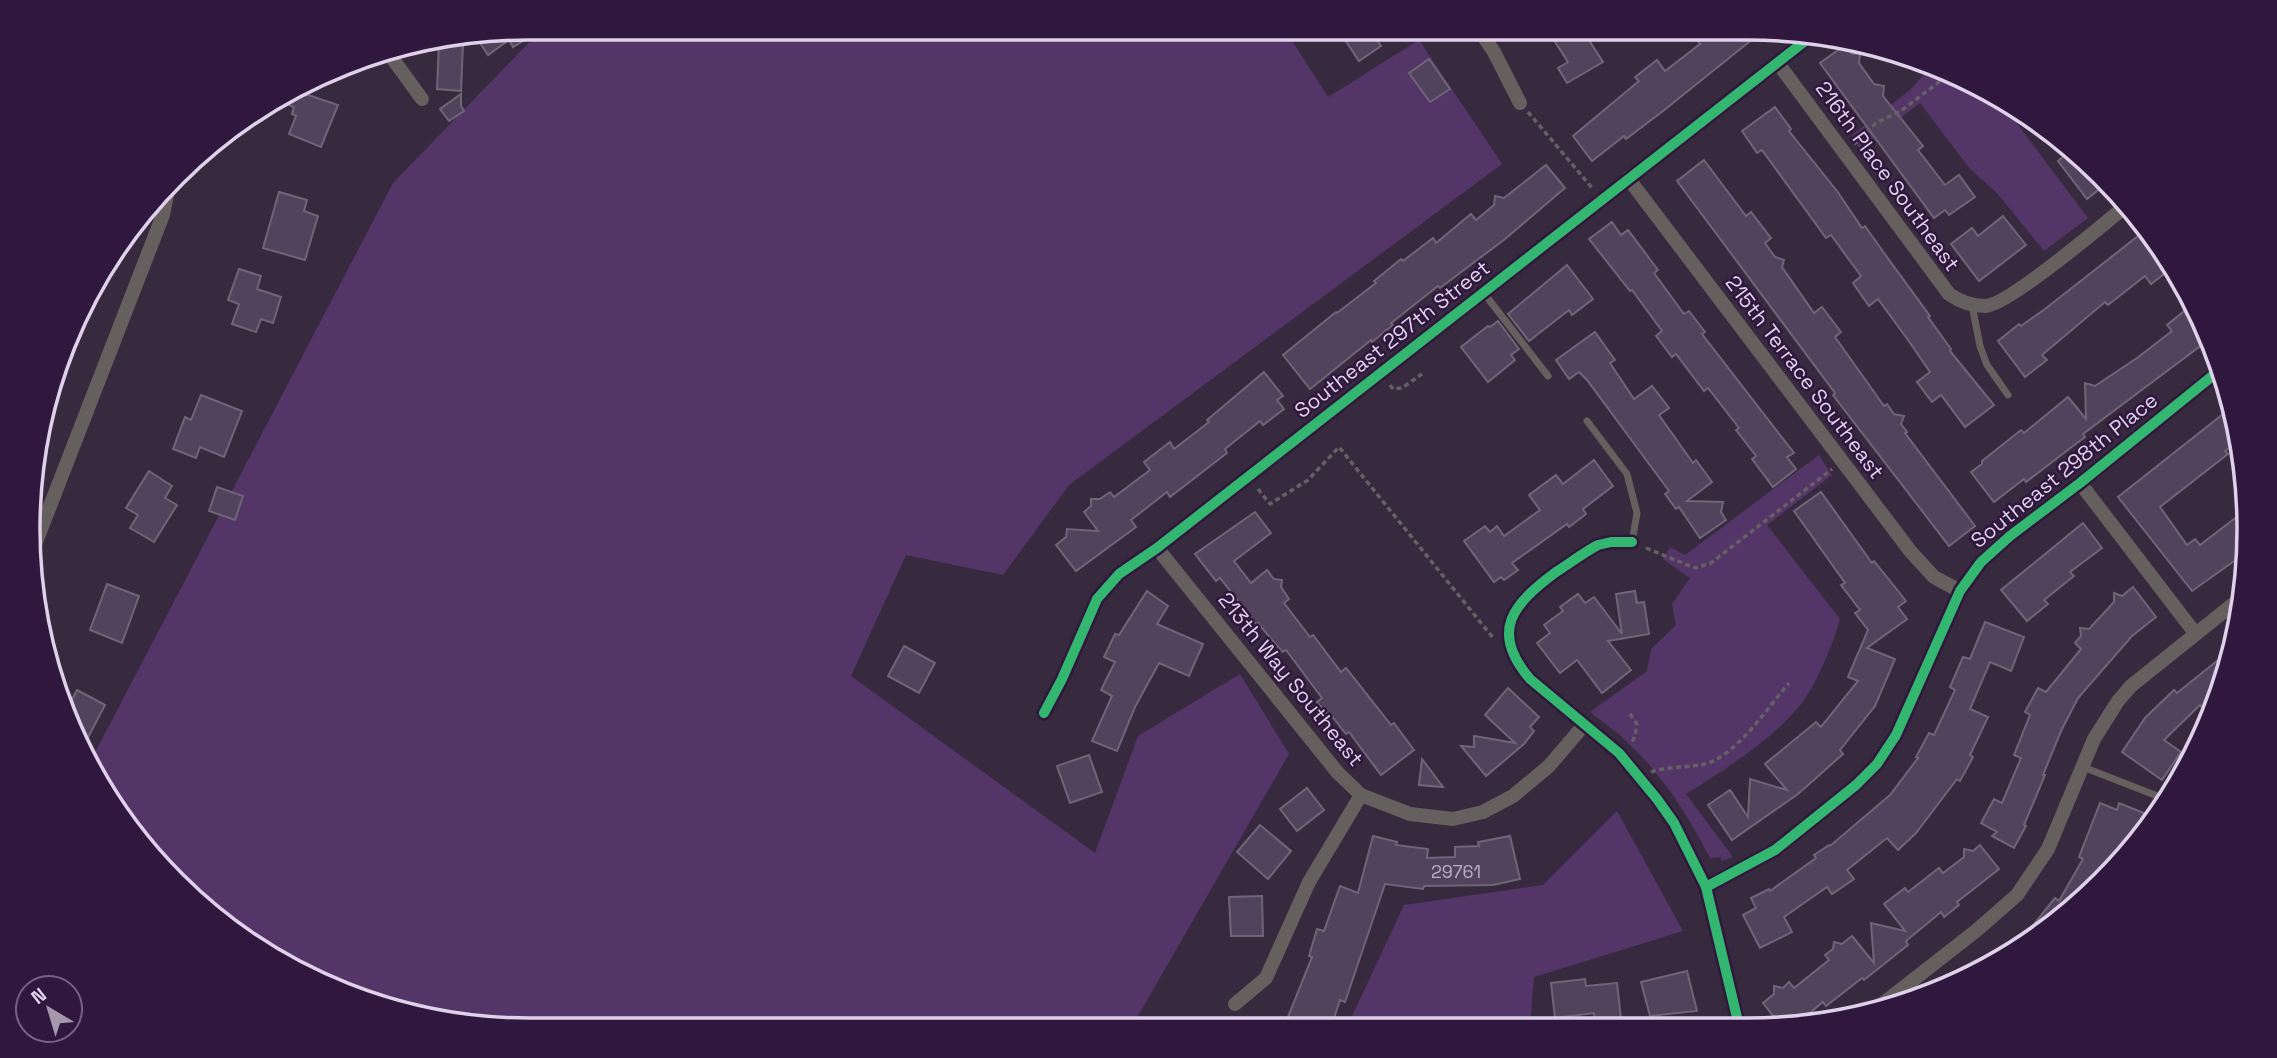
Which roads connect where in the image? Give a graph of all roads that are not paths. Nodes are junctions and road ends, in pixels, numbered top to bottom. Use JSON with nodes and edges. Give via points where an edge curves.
{"nodes":[{"id":1,"x":1486,"y":40,"type":"edge"},
{"id":2,"x":1802,"y":43,"type":"edge"},
{"id":3,"x":393,"y":60,"type":"edge"},
{"id":4,"x":1777,"y":62,"type":"junction"},
{"id":5,"x":422,"y":99,"type":"dead end"},
{"id":6,"x":1520,"y":103,"type":"road end"},
{"id":7,"x":1628,"y":178,"type":"junction"},
{"id":8,"x":165,"y":203,"type":"edge"},
{"id":9,"x":2119,"y":211,"type":"edge"},
{"id":10,"x":1483,"y":292,"type":"junction"},
{"id":11,"x":1972,"y":304,"type":"junction"},
{"id":12,"x":1548,"y":376,"type":"dead end"},
{"id":13,"x":2212,"y":376,"type":"edge"},
{"id":14,"x":2008,"y":395,"type":"dead end"},
{"id":15,"x":1587,"y":421,"type":"dead end"},
{"id":16,"x":2080,"y":483,"type":"junction"},
{"id":17,"x":40,"y":532,"type":"edge"},
{"id":18,"x":1632,"y":542,"type":"joint"},
{"id":19,"x":1157,"y":548,"type":"junction"},
{"id":20,"x":1960,"y":591,"type":"junction"},
{"id":21,"x":2231,"y":606,"type":"edge"},
{"id":22,"x":2195,"y":633,"type":"junction"},
{"id":23,"x":1044,"y":713,"type":"dead end"},
{"id":24,"x":1584,"y":725,"type":"junction"},
{"id":25,"x":2083,"y":767,"type":"junction"},
{"id":26,"x":1361,"y":795,"type":"junction"},
{"id":27,"x":2157,"y":796,"type":"edge"},
{"id":28,"x":1706,"y":887,"type":"junction"},
{"id":29,"x":1893,"y":995,"type":"edge"},
{"id":30,"x":1235,"y":1004,"type":"dead end"},
{"id":31,"x":1737,"y":1018,"type":"edge"}],
"edges":[{"from":1,"to":6,"type":"street"},
{"from":2,"to":4,"type":"street","name":"Southeast 297th Street"},
{"from":3,"to":5,"type":"street"},
{"from":4,"to":7,"type":"street","name":"Southeast 297th Street"},
{"from":4,"to":11,"type":"street","name":"216th Place Southeast","via":[[1949,294]]},
{"from":7,"to":10,"type":"street","name":"Southeast 297th Street"},
{"from":7,"to":20,"type":"street","name":"215th Terrace Southeast","via":[[1912,552],[1934,577]]},
{"from":8,"to":17,"type":"street"},
{"from":9,"to":11,"type":"street","via":[[2010,296],[1986,306]]},
{"from":10,"to":12,"type":"lane"},
{"from":10,"to":19,"type":"street","name":"Southeast 297th Street"},
{"from":11,"to":14,"type":"lane","via":[[1987,365]]},
{"from":13,"to":16,"type":"street","name":"Southeast 298th Place"},
{"from":15,"to":18,"type":"lane","via":[[1627,474],[1637,513]]},
{"from":16,"to":20,"type":"street","name":"Southeast 298th Place","via":[[1980,562]]},
{"from":16,"to":22,"type":"street"},
{"from":18,"to":24,"type":"street","via":[[1598,545],[1528,593],[1509,628],[1518,666]]},
{"from":19,"to":23,"type":"street","name":"Southeast 297th Street","via":[[1119,575],[1097,599]]},
{"from":19,"to":26,"type":"street","name":"213th Way Southeast","via":[[1338,773]]},
{"from":20,"to":28,"type":"street","name":"Southeast 298th Place","via":[[1896,735],[1877,764],[1775,850]]},
{"from":21,"to":22,"type":"street"},
{"from":22,"to":25,"type":"street","via":[[2131,685],[2094,739]]},
{"from":24,"to":26,"type":"street","name":"213th Way Southeast","via":[[1549,766],[1513,796],[1483,813],[1453,819],[1410,814]]},
{"from":24,"to":28,"type":"street","via":[[1640,777],[1674,823]]},
{"from":25,"to":27,"type":"lane"},
{"from":25,"to":29,"type":"street","via":[[2048,849],[2017,895]]},
{"from":26,"to":30,"type":"street","via":[[1308,882],[1266,978]]},
{"from":28,"to":31,"type":"street"}]}
